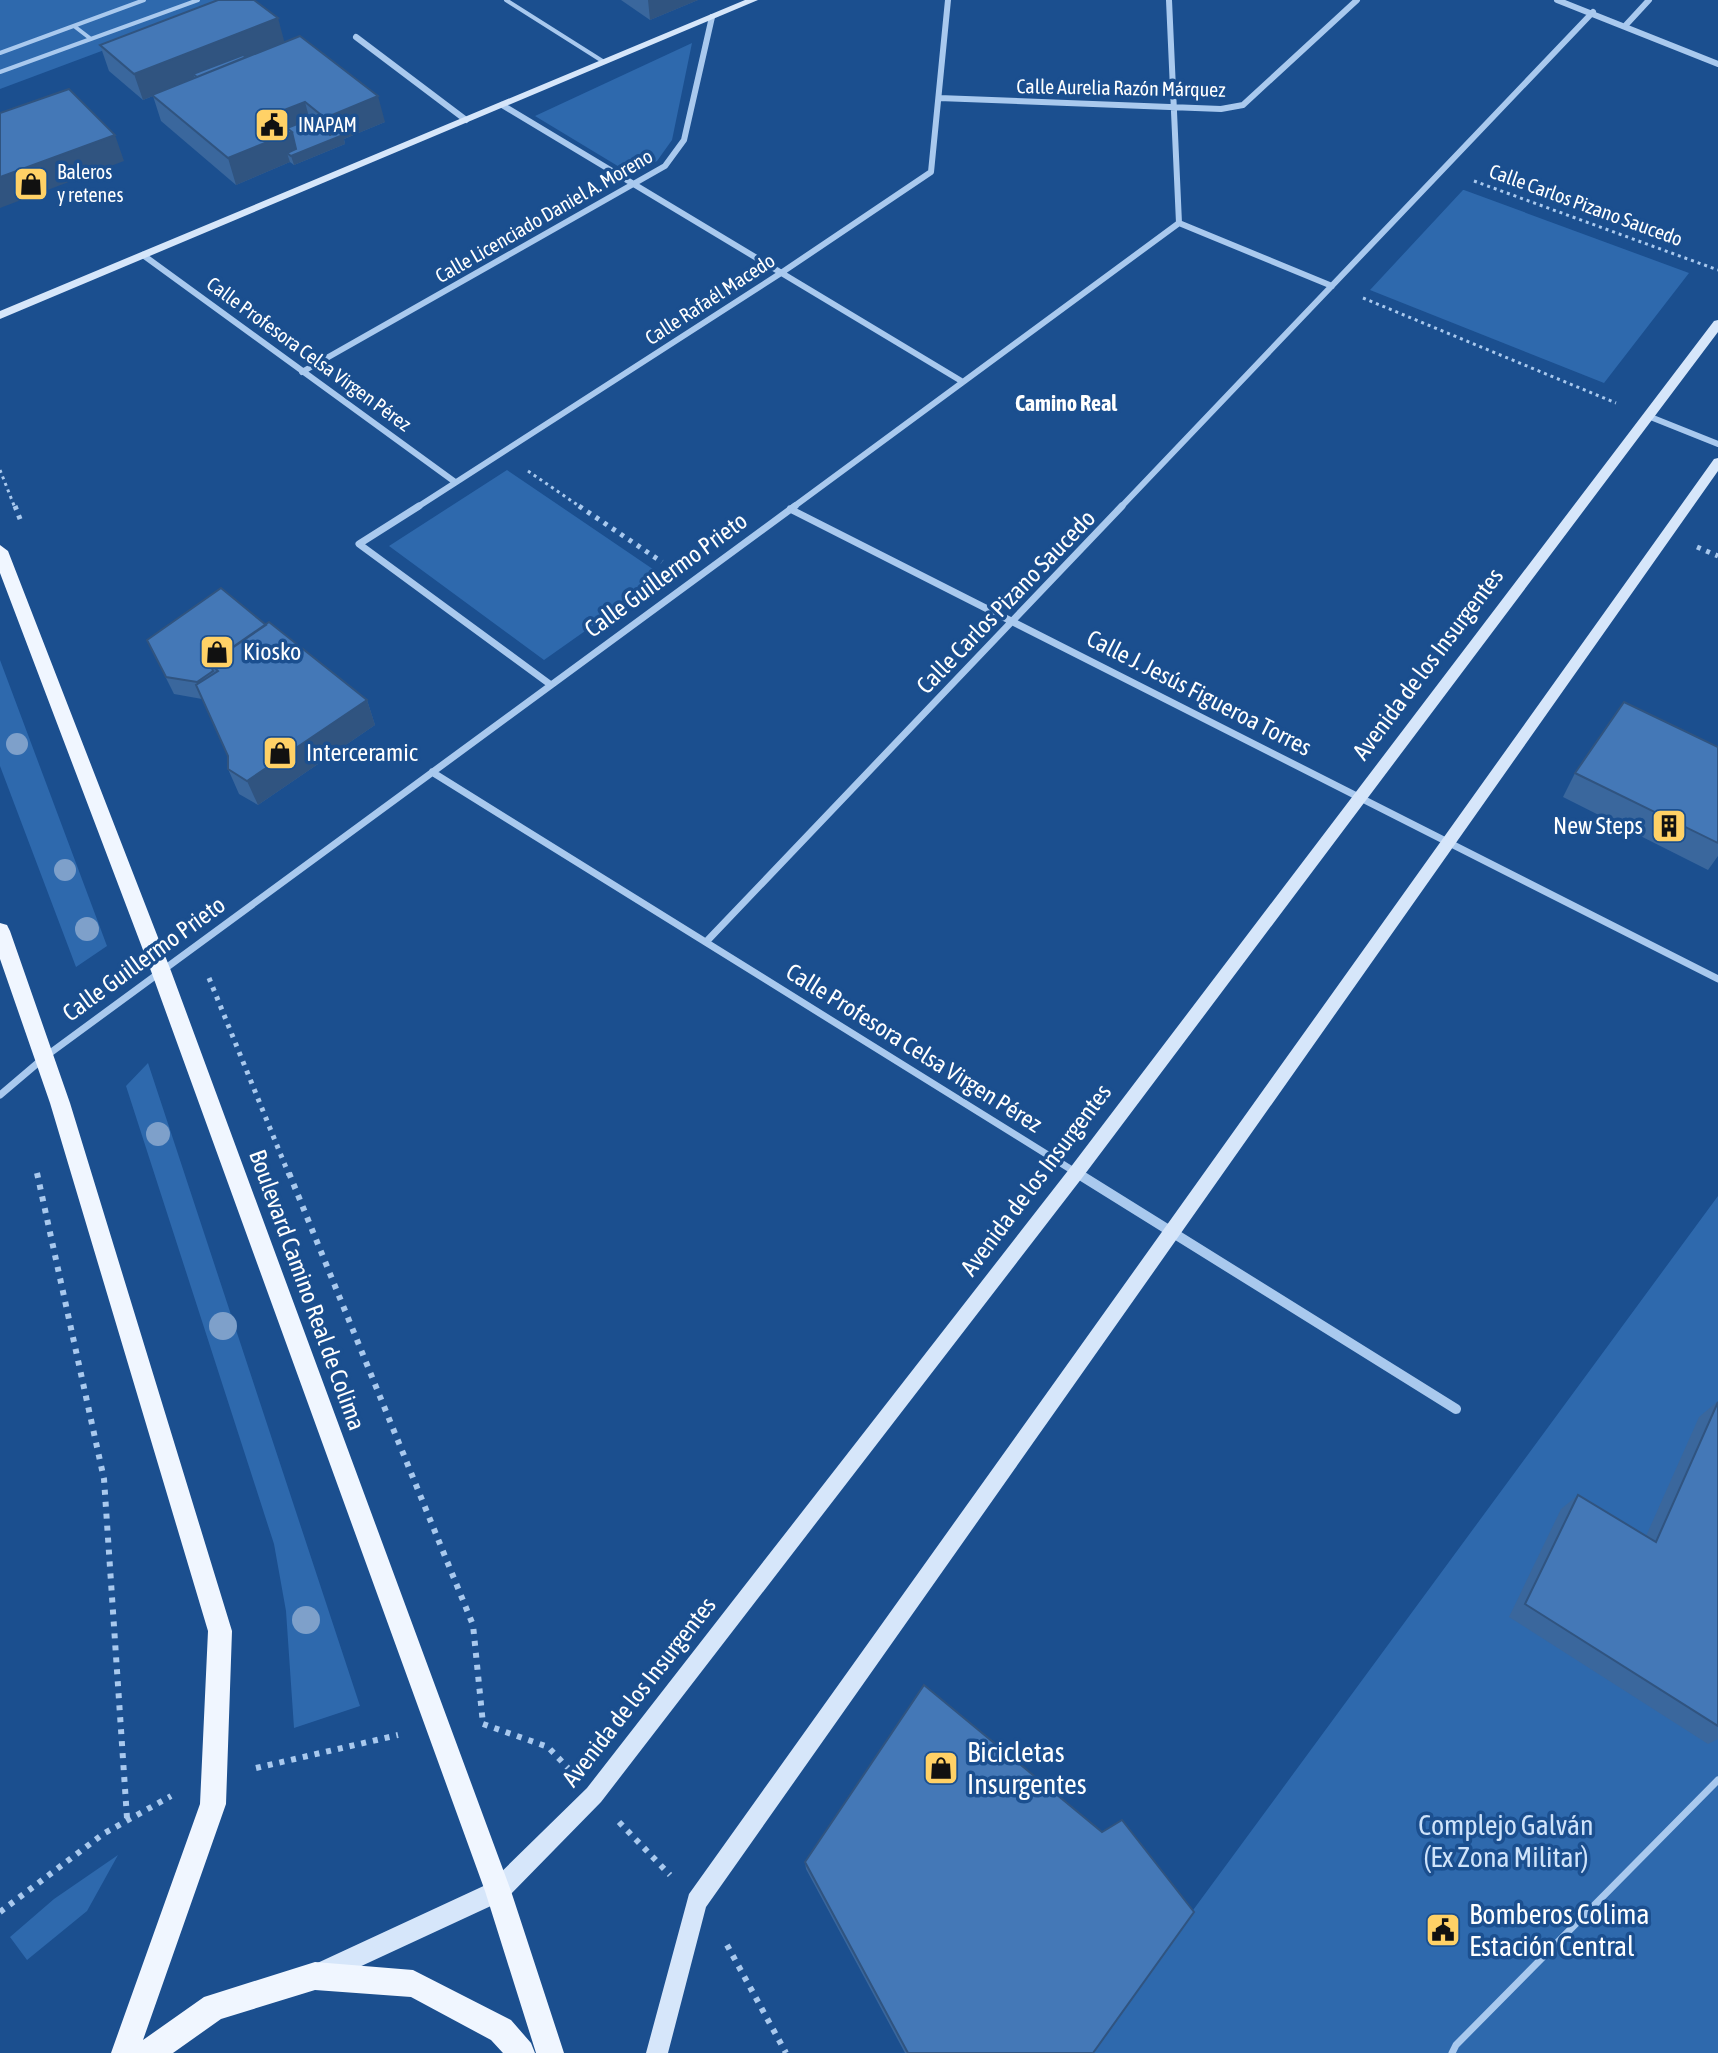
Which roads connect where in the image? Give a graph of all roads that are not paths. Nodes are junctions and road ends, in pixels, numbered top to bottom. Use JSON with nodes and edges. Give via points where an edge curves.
{"nodes":[{"id":1,"x":144,"y":0,"type":"edge"},
{"id":2,"x":198,"y":0,"type":"edge"},
{"id":3,"x":506,"y":0,"type":"edge"},
{"id":4,"x":753,"y":0,"type":"edge"},
{"id":5,"x":948,"y":0,"type":"edge"},
{"id":6,"x":1169,"y":0,"type":"edge"},
{"id":7,"x":1357,"y":0,"type":"edge"},
{"id":8,"x":1557,"y":0,"type":"edge"},
{"id":9,"x":1649,"y":0,"type":"edge"},
{"id":10,"x":1593,"y":12,"type":"junction"},
{"id":11,"x":712,"y":17,"type":"junction"},
{"id":12,"x":74,"y":26,"type":"junction"},
{"id":13,"x":1625,"y":26,"type":"junction"},
{"id":14,"x":356,"y":37,"type":"dead end"},
{"id":15,"x":91,"y":39,"type":"junction"},
{"id":16,"x":0,"y":53,"type":"edge"},
{"id":17,"x":604,"y":62,"type":"junction"},
{"id":18,"x":1718,"y":64,"type":"edge"},
{"id":19,"x":0,"y":72,"type":"edge"},
{"id":20,"x":939,"y":98,"type":"junction"},
{"id":21,"x":502,"y":105,"type":"junction"},
{"id":22,"x":1175,"y":108,"type":"junction"},
{"id":23,"x":466,"y":120,"type":"junction"},
{"id":24,"x":635,"y":186,"type":"junction"},
{"id":25,"x":1179,"y":223,"type":"junction"},
{"id":26,"x":143,"y":255,"type":"junction"},
{"id":27,"x":781,"y":273,"type":"junction"},
{"id":28,"x":1332,"y":286,"type":"junction"},
{"id":29,"x":0,"y":315,"type":"edge"},
{"id":30,"x":1718,"y":324,"type":"edge"},
{"id":31,"x":302,"y":372,"type":"junction"},
{"id":32,"x":963,"y":382,"type":"junction"},
{"id":33,"x":1648,"y":416,"type":"junction"},
{"id":34,"x":1718,"y":444,"type":"edge"},
{"id":35,"x":1718,"y":462,"type":"edge"},
{"id":36,"x":455,"y":482,"type":"junction"},
{"id":37,"x":790,"y":509,"type":"junction"},
{"id":38,"x":0,"y":551,"type":"edge"},
{"id":39,"x":1012,"y":621,"type":"junction"},
{"id":40,"x":551,"y":685,"type":"junction"},
{"id":41,"x":432,"y":772,"type":"junction"},
{"id":42,"x":1360,"y":797,"type":"junction"},
{"id":43,"x":1448,"y":842,"type":"junction"},
{"id":44,"x":0,"y":931,"type":"edge"},
{"id":45,"x":706,"y":942,"type":"junction"},
{"id":46,"x":161,"y":971,"type":"junction"},
{"id":47,"x":1718,"y":979,"type":"edge"},
{"id":48,"x":46,"y":1056,"type":"junction"},
{"id":49,"x":0,"y":1095,"type":"edge"},
{"id":50,"x":1076,"y":1173,"type":"junction"},
{"id":51,"x":1172,"y":1233,"type":"junction"},
{"id":52,"x":1456,"y":1409,"type":"dead end"},
{"id":53,"x":1718,"y":1780,"type":"edge"},
{"id":54,"x":498,"y":1891,"type":"junction"},
{"id":55,"x":315,"y":1976,"type":"junction"},
{"id":56,"x":125,"y":2053,"type":"edge"},
{"id":57,"x":149,"y":2053,"type":"edge"},
{"id":58,"x":521,"y":2053,"type":"edge"},
{"id":59,"x":550,"y":2053,"type":"edge"},
{"id":60,"x":657,"y":2053,"type":"edge"},
{"id":61,"x":1452,"y":2053,"type":"edge"}],
"edges":[{"from":1,"to":12,"type":"lane"},
{"from":2,"to":15,"type":"lane"},
{"from":3,"to":17,"type":"lane"},
{"from":4,"to":11,"type":"street"},
{"from":5,"to":20,"type":"street","name":"Calle Rafaél Macedo"},
{"from":6,"to":22,"type":"street"},
{"from":7,"to":22,"type":"street","name":"Calle Aurelia Razón Márquez","via":[[1243,105]]},
{"from":8,"to":10,"type":"street"},
{"from":9,"to":13,"type":"street"},
{"from":10,"to":13,"type":"street"},
{"from":10,"to":28,"type":"street","name":"Calle Carlos Pizano Saucedo"},
{"from":11,"to":17,"type":"street"},
{"from":11,"to":24,"type":"street","name":"Calle Licenciado Daniel A. Moreno","via":[[684,140],[665,166]]},
{"from":12,"to":15,"type":"lane"},
{"from":12,"to":16,"type":"lane"},
{"from":13,"to":18,"type":"street"},
{"from":14,"to":23,"type":"street"},
{"from":15,"to":19,"type":"lane"},
{"from":17,"to":21,"type":"street"},
{"from":20,"to":22,"type":"street","name":"Calle Aurelia Razón Márquez"},
{"from":20,"to":27,"type":"street","name":"Calle Rafaél Macedo","via":[[931,172]]},
{"from":21,"to":23,"type":"street"},
{"from":21,"to":24,"type":"street"},
{"from":22,"to":25,"type":"street"},
{"from":23,"to":26,"type":"street"},
{"from":24,"to":27,"type":"street"},
{"from":24,"to":31,"type":"street","name":"Calle Licenciado Daniel A. Moreno"},
{"from":25,"to":28,"type":"street"},
{"from":25,"to":32,"type":"street","name":"Calle Guillermo Prieto"},
{"from":26,"to":29,"type":"street"},
{"from":26,"to":31,"type":"street","name":"Calle Profesora Celsa Virgen Pérez"},
{"from":27,"to":32,"type":"street"},
{"from":27,"to":36,"type":"street","name":"Calle Rafaél Macedo"},
{"from":28,"to":39,"type":"street","name":"Calle Carlos Pizano Saucedo"},
{"from":30,"to":33,"type":"street","name":"Avenida de los Insurgentes"},
{"from":31,"to":36,"type":"street","name":"Calle Profesora Celsa Virgen Pérez"},
{"from":32,"to":37,"type":"street","name":"Calle Guillermo Prieto"},
{"from":33,"to":34,"type":"street"},
{"from":33,"to":42,"type":"street","name":"Avenida de los Insurgentes"},
{"from":35,"to":43,"type":"street"},
{"from":36,"to":40,"type":"street","name":"Calle Rafaél Macedo","via":[[359,544]]},
{"from":37,"to":39,"type":"street","name":"Calle J. Jesús Figueroa Torres"},
{"from":37,"to":40,"type":"street","name":"Calle Guillermo Prieto"},
{"from":38,"to":46,"type":"main road","name":"Boulevard Camino Real de Colima"},
{"from":39,"to":42,"type":"street","name":"Calle J. Jesús Figueroa Torres"},
{"from":39,"to":45,"type":"street","name":"Calle Carlos Pizano Saucedo"},
{"from":40,"to":41,"type":"street","name":"Calle Guillermo Prieto"},
{"from":41,"to":45,"type":"street","name":"Calle Profesora Celsa Virgen Pérez"},
{"from":41,"to":46,"type":"street","name":"Calle Guillermo Prieto"},
{"from":42,"to":43,"type":"street","name":"Calle J. Jesús Figueroa Torres"},
{"from":42,"to":50,"type":"street","name":"Avenida de los Insurgentes"},
{"from":43,"to":47,"type":"street","name":"Calle J. Jesús Figueroa Torres"},
{"from":43,"to":51,"type":"street"},
{"from":44,"to":48,"type":"main road"},
{"from":45,"to":50,"type":"street","name":"Calle Profesora Celsa Virgen Pérez"},
{"from":46,"to":48,"type":"street","name":"Calle Guillermo Prieto"},
{"from":46,"to":54,"type":"main road","name":"Boulevard Camino Real de Colima"},
{"from":48,"to":49,"type":"street","name":"Calle Guillermo Prieto"},
{"from":48,"to":56,"type":"main road","via":[[220,1631],[213,1804]]},
{"from":50,"to":51,"type":"street","name":"Calle Profesora Celsa Virgen Pérez"},
{"from":50,"to":54,"type":"street","name":"Avenida de los Insurgentes","via":[[594,1795]]},
{"from":51,"to":52,"type":"street","name":"Calle Profesora Celsa Virgen Pérez"},
{"from":51,"to":60,"type":"street","via":[[697,1902]]},
{"from":53,"to":61,"type":"lane"},
{"from":54,"to":55,"type":"street","name":"Avenida de los Insurgentes"},
{"from":54,"to":59,"type":"main road","name":"Boulevard Camino Real de Colima"},
{"from":55,"to":57,"type":"main road","via":[[214,2007]]},
{"from":55,"to":58,"type":"main road","via":[[413,1984],[501,2030]]}]}
